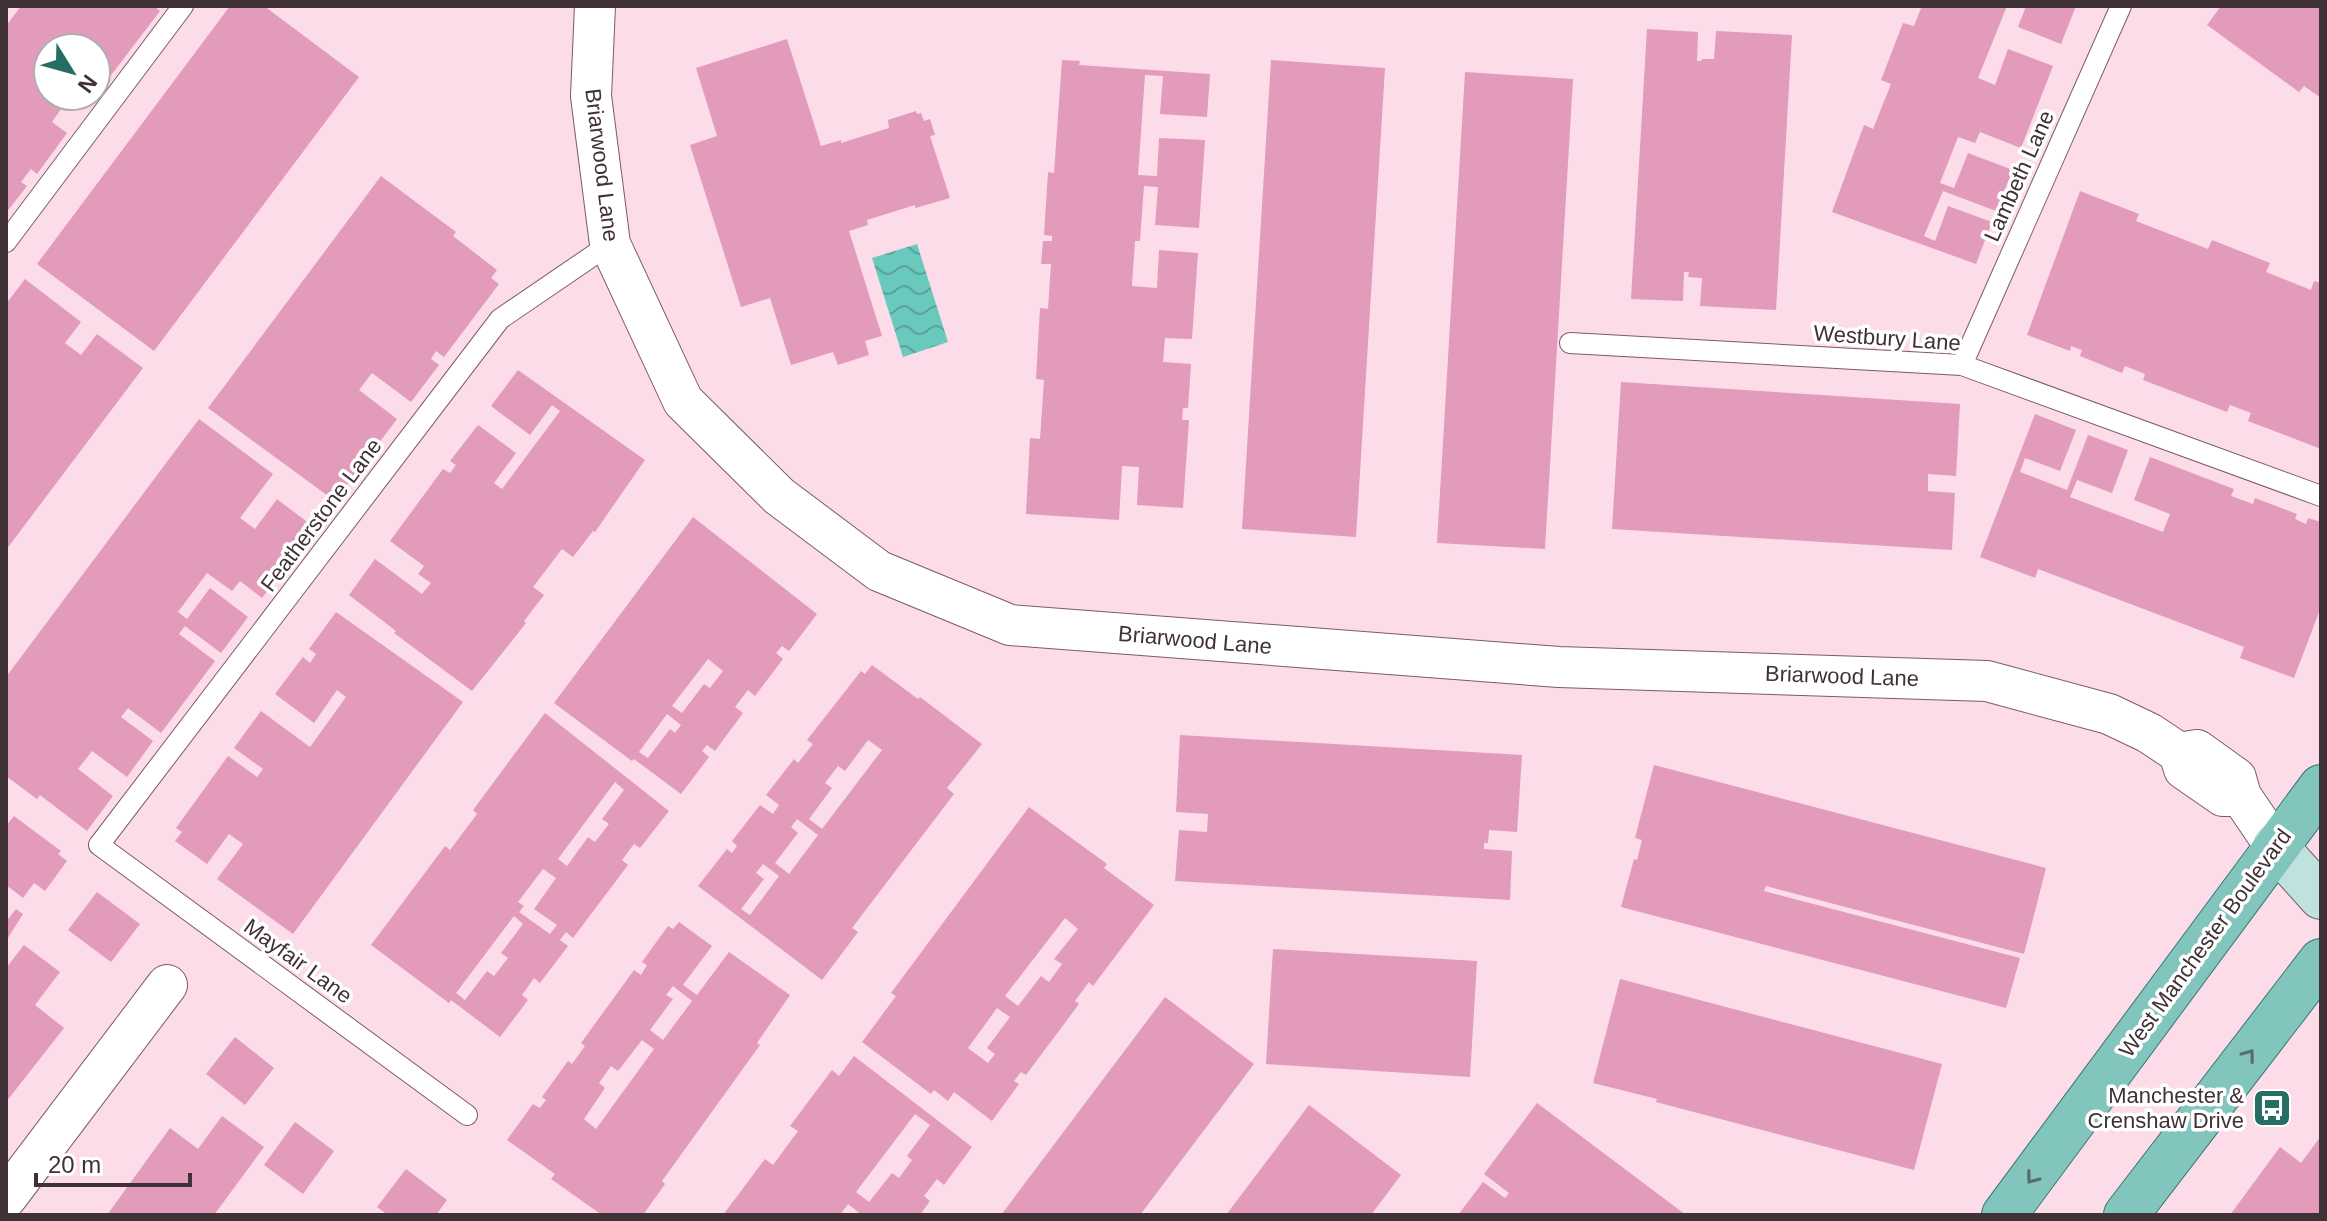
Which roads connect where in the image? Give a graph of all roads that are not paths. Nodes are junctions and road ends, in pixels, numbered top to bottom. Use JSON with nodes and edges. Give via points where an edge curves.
{"nodes":[{"id":1,"x":183,"y":6,"type":"edge"},
{"id":2,"x":595,"y":6,"type":"edge"},
{"id":3,"x":2121,"y":6,"type":"edge"},
{"id":4,"x":6,"y":242,"type":"edge"},
{"id":5,"x":610,"y":244,"type":"junction"},
{"id":6,"x":1570,"y":343,"type":"dead end"},
{"id":7,"x":1962,"y":365,"type":"junction"},
{"id":8,"x":2321,"y":496,"type":"edge"},
{"id":9,"x":2321,"y":787,"type":"edge"},
{"id":10,"x":99,"y":845,"type":"joint"},
{"id":11,"x":2275,"y":846,"type":"junction"},
{"id":12,"x":2321,"y":897,"type":"edge"},
{"id":13,"x":2321,"y":961,"type":"edge"},
{"id":14,"x":167,"y":985,"type":"dead end"},
{"id":15,"x":467,"y":1115,"type":"dead end"},
{"id":16,"x":6,"y":1198,"type":"edge"},
{"id":17,"x":2004,"y":1215,"type":"edge"},
{"id":18,"x":2126,"y":1215,"type":"edge"}],
"edges":[{"from":1,"to":4,"type":"lane"},
{"from":2,"to":5,"type":"street","name":"Briarwood Lane","via":[[591,96]]},
{"from":3,"to":7,"type":"lane","name":"Lambeth Lane"},
{"from":5,"to":10,"type":"lane","name":"Featherstone Lane","via":[[500,319]]},
{"from":5,"to":11,"type":"street","name":"Briarwood Lane","via":[[683,401],[779,496],[879,571],[1010,625],[1559,667],[1987,681],[2109,714],[2149,733],[2179,753],[2184,769],[2223,796],[2241,796]]},
{"from":6,"to":7,"type":"lane","name":"Westbury Lane"},
{"from":7,"to":8,"type":"lane","name":"Westbury Lane"},
{"from":9,"to":11,"type":"main road","name":"West Manchester Boulevard"},
{"from":10,"to":15,"type":"lane","name":"Mayfair Lane"},
{"from":11,"to":12,"type":"main road"},
{"from":11,"to":17,"type":"main road","name":"West Manchester Boulevard","one_way":true},
{"from":18,"to":13,"type":"main road","one_way":true},
{"from":14,"to":16,"type":"street"}]}
